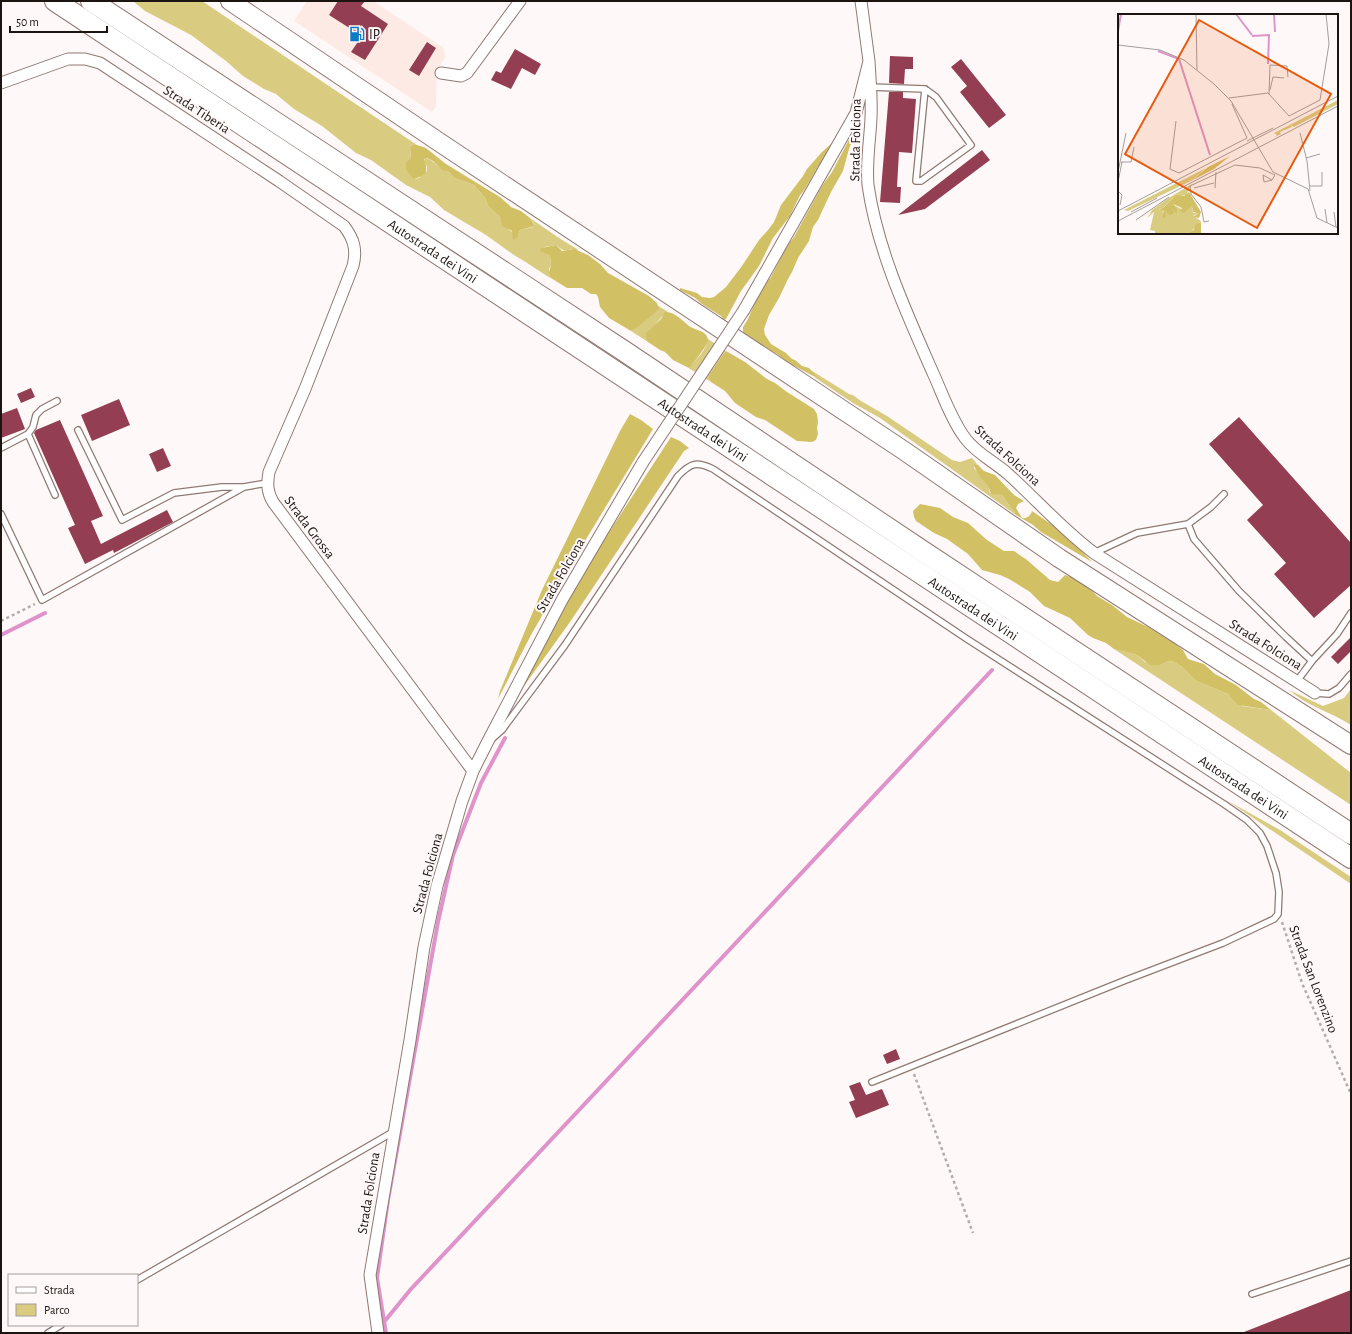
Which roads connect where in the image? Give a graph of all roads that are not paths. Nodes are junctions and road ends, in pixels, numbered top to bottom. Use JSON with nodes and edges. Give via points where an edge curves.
{"nodes":[{"id":1,"x":54,"y":1,"type":"edge"},
{"id":2,"x":91,"y":1,"type":"edge"},
{"id":3,"x":230,"y":1,"type":"edge"},
{"id":4,"x":520,"y":1,"type":"edge"},
{"id":5,"x":861,"y":1,"type":"edge"},
{"id":6,"x":869,"y":61,"type":"junction"},
{"id":7,"x":442,"y":73,"type":"dead end"},
{"id":8,"x":1,"y":83,"type":"edge"},
{"id":9,"x":870,"y":87,"type":"junction"},
{"id":10,"x":925,"y":89,"type":"junction"},
{"id":11,"x":57,"y":401,"type":"dead end"},
{"id":12,"x":78,"y":430,"type":"dead end"},
{"id":13,"x":28,"y":434,"type":"junction"},
{"id":14,"x":1,"y":448,"type":"edge"},
{"id":15,"x":267,"y":484,"type":"junction"},
{"id":16,"x":244,"y":487,"type":"junction"},
{"id":17,"x":1224,"y":494,"type":"dead end"},
{"id":18,"x":55,"y":495,"type":"dead end"},
{"id":19,"x":1,"y":514,"type":"edge"},
{"id":20,"x":1188,"y":524,"type":"junction"},
{"id":21,"x":1094,"y":553,"type":"junction"},
{"id":22,"x":1351,"y":613,"type":"edge"},
{"id":23,"x":1312,"y":661,"type":"junction"},
{"id":24,"x":1351,"y":674,"type":"edge"},
{"id":25,"x":1297,"y":681,"type":"junction"},
{"id":26,"x":1315,"y":693,"type":"joint"},
{"id":27,"x":487,"y":743,"type":"junction"},
{"id":28,"x":1351,"y":745,"type":"edge"},
{"id":29,"x":473,"y":770,"type":"junction"},
{"id":30,"x":1351,"y":834,"type":"edge"},
{"id":31,"x":1351,"y":858,"type":"edge"},
{"id":32,"x":872,"y":1082,"type":"dead end"},
{"id":33,"x":393,"y":1132,"type":"junction"},
{"id":34,"x":1351,"y":1261,"type":"edge"},
{"id":35,"x":138,"y":1279,"type":"edge"},
{"id":36,"x":1252,"y":1294,"type":"dead end"},
{"id":37,"x":59,"y":1326,"type":"edge"},
{"id":38,"x":48,"y":1333,"type":"edge"},
{"id":39,"x":378,"y":1333,"type":"edge"}],
"edges":[{"from":1,"to":31,"type":"highway","name":"Autostrada dei Vini"},
{"from":2,"to":30,"type":"highway","name":"Autostrada dei Vini","via":[[624,350],[934,559]]},
{"from":3,"to":28,"type":"highway","via":[[889,441],[1059,558]]},
{"from":4,"to":7,"type":"street","via":[[467,73],[461,76]]},
{"from":5,"to":6,"type":"street","name":"Strada Folciona"},
{"from":6,"to":9,"type":"street","name":"Strada Folciona"},
{"from":6,"to":27,"type":"street","name":"Strada Folciona","bridge":true,"via":[[856,113],[744,310],[643,462],[562,600]]},
{"from":8,"to":15,"type":"street","name":"Strada Tiberia","via":[[68,59],[86,59],[100,63],[279,180],[344,226],[351,235],[355,246],[353,266],[306,389],[269,472]]},
{"from":9,"to":10,"type":"lane"},
{"from":9,"to":21,"type":"street","name":"Strada Folciona","via":[[868,184],[872,207],[900,297],[948,406],[966,439],[974,448],[1006,473]]},
{"from":10,"to":10,"type":"lane","via":[[936,97],[970,145],[921,181],[916,181]]},
{"from":11,"to":13,"type":"lane","via":[[36,415]]},
{"from":12,"to":16,"type":"lane","via":[[122,520],[174,493]]},
{"from":13,"to":14,"type":"lane"},
{"from":13,"to":18,"type":"lane"},
{"from":15,"to":16,"type":"lane"},
{"from":15,"to":29,"type":"street","name":"Strada Grossa","via":[[268,494],[273,502]]},
{"from":16,"to":19,"type":"lane","via":[[42,600]]},
{"from":17,"to":20,"type":"lane"},
{"from":20,"to":21,"type":"lane","via":[[1137,533]]},
{"from":20,"to":23,"type":"lane","via":[[1194,539],[1239,591]]},
{"from":21,"to":25,"type":"street","name":"Strada Folciona"},
{"from":22,"to":23,"type":"lane","via":[[1337,634]]},
{"from":23,"to":25,"type":"lane"},
{"from":24,"to":26,"type":"lane","via":[[1339,688],[1329,694]]},
{"from":25,"to":26,"type":"street","name":"Strada Folciona"},
{"from":27,"to":29,"type":"street","name":"Strada Folciona"},
{"from":27,"to":32,"type":"lane","via":[[502,730],[565,645],[678,476],[686,468],[702,464],[1247,820],[1260,833],[1276,873],[1279,892],[1278,914],[1274,919],[1223,943]]},
{"from":29,"to":33,"type":"street","name":"Strada Folciona","via":[[437,886],[424,947]]},
{"from":33,"to":35,"type":"lane"},
{"from":33,"to":39,"type":"street","name":"Strada Folciona","via":[[370,1275]]},
{"from":34,"to":36,"type":"lane"},
{"from":37,"to":38,"type":"lane"}]}
